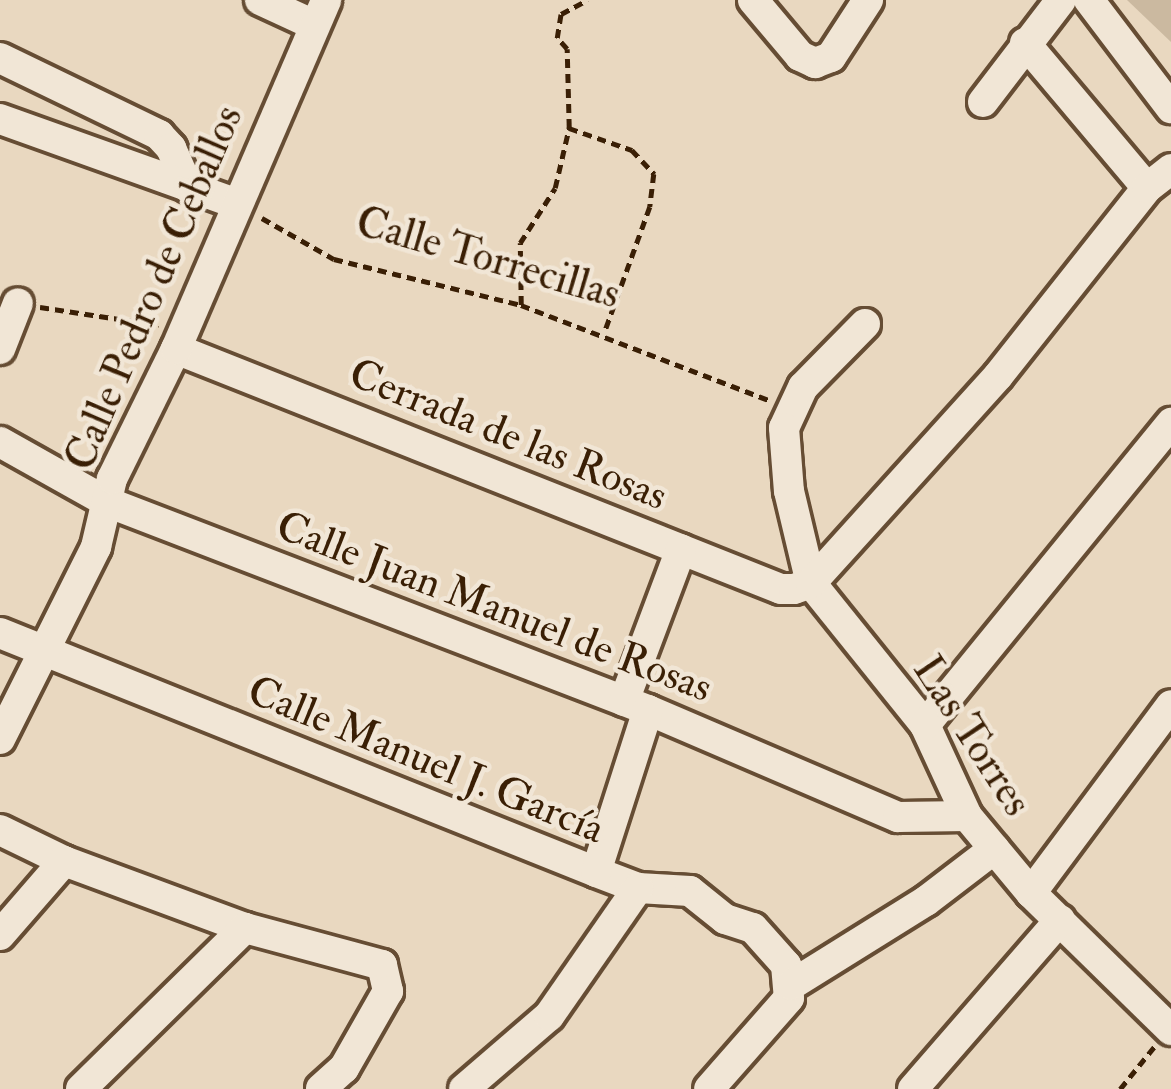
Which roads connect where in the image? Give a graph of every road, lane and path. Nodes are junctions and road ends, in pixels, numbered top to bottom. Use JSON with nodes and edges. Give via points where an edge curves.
{"nodes":[{"id":1,"x":260,"y":0,"type":"edge"},
{"id":2,"x":587,"y":0,"type":"edge"},
{"id":3,"x":753,"y":0,"type":"edge"},
{"id":4,"x":868,"y":0,"type":"edge"},
{"id":5,"x":1061,"y":0,"type":"edge"},
{"id":6,"x":1089,"y":0,"type":"edge"},
{"id":7,"x":320,"y":12,"type":"edge"},
{"id":8,"x":1025,"y":43,"type":"junction"},
{"id":9,"x":0,"y":58,"type":"edge"},
{"id":10,"x":983,"y":102,"type":"dead end"},
{"id":11,"x":1171,"y":108,"type":"edge"},
{"id":12,"x":0,"y":119,"type":"edge"},
{"id":13,"x":569,"y":128,"type":"junction"},
{"id":14,"x":1159,"y":179,"type":"edge"},
{"id":15,"x":188,"y":187,"type":"junction"},
{"id":16,"x":236,"y":204,"type":"junction"},
{"id":17,"x":18,"y":304,"type":"joint"},
{"id":18,"x":521,"y":305,"type":"junction"},
{"id":19,"x":865,"y":324,"type":"dead end"},
{"id":20,"x":604,"y":333,"type":"junction"},
{"id":21,"x":180,"y":339,"type":"junction"},
{"id":22,"x":0,"y":350,"type":"edge"},
{"id":23,"x":790,"y":409,"type":"junction"},
{"id":24,"x":1171,"y":423,"type":"edge"},
{"id":25,"x":0,"y":442,"type":"edge"},
{"id":26,"x":107,"y":502,"type":"junction"},
{"id":27,"x":681,"y":549,"type":"junction"},
{"id":28,"x":811,"y":583,"type":"junction"},
{"id":29,"x":0,"y":633,"type":"edge"},
{"id":30,"x":43,"y":653,"type":"junction"},
{"id":31,"x":1171,"y":705,"type":"edge"},
{"id":32,"x":636,"y":706,"type":"junction"},
{"id":33,"x":925,"y":724,"type":"junction"},
{"id":34,"x":0,"y":740,"type":"edge"},
{"id":35,"x":967,"y":816,"type":"junction"},
{"id":36,"x":0,"y":830,"type":"edge"},
{"id":37,"x":994,"y":848,"type":"junction"},
{"id":38,"x":64,"y":861,"type":"junction"},
{"id":39,"x":596,"y":872,"type":"junction"},
{"id":40,"x":638,"y":888,"type":"junction"},
{"id":41,"x":1031,"y":893,"type":"junction"},
{"id":42,"x":1060,"y":920,"type":"junction"},
{"id":43,"x":245,"y":928,"type":"junction"},
{"id":44,"x":0,"y":935,"type":"edge"},
{"id":45,"x":791,"y":986,"type":"junction"},
{"id":46,"x":1168,"y":1021,"type":"edge"},
{"id":47,"x":922,"y":1086,"type":"edge"},
{"id":48,"x":94,"y":1087,"type":"edge"},
{"id":49,"x":321,"y":1089,"type":"edge"},
{"id":50,"x":464,"y":1089,"type":"edge"},
{"id":51,"x":709,"y":1089,"type":"edge"},
{"id":52,"x":1120,"y":1089,"type":"edge"}],
"edges":[{"from":1,"to":7,"type":"street"},
{"from":2,"to":13,"type":"path","via":[[561,14],[557,38],[567,49]]},
{"from":3,"to":4,"type":"street","via":[[815,63],[831,57]]},
{"from":5,"to":8,"type":"street"},
{"from":6,"to":11,"type":"street"},
{"from":7,"to":16,"type":"street","name":"Calle Pedro de Ceballos"},
{"from":8,"to":10,"type":"street"},
{"from":8,"to":14,"type":"street"},
{"from":9,"to":15,"type":"street","via":[[158,135]]},
{"from":12,"to":15,"type":"street"},
{"from":13,"to":18,"type":"path","via":[[555,188],[520,243]]},
{"from":13,"to":20,"type":"path","via":[[632,150],[654,174],[650,207]]},
{"from":14,"to":28,"type":"street","via":[[998,376]]},
{"from":15,"to":16,"type":"street"},
{"from":16,"to":18,"type":"path","name":"Calle Torrecillas","via":[[334,259]]},
{"from":16,"to":21,"type":"street","name":"Calle Pedro de Ceballos"},
{"from":17,"to":21,"type":"path"},
{"from":17,"to":22,"type":"street"},
{"from":18,"to":20,"type":"path","name":"Calle Torrecillas"},
{"from":19,"to":23,"type":"street"},
{"from":20,"to":23,"type":"path","name":"Calle Torrecillas"},
{"from":21,"to":26,"type":"street","name":"Calle Pedro de Ceballos"},
{"from":21,"to":27,"type":"street","name":"Cerrada de las Rosas"},
{"from":23,"to":28,"type":"street","via":[[786,471]]},
{"from":24,"to":33,"type":"street"},
{"from":25,"to":26,"type":"street","name":"Calle Juan Manuel de Rosas"},
{"from":26,"to":30,"type":"street","name":"Calle Pedro de Ceballos","via":[[96,547]]},
{"from":26,"to":32,"type":"street","name":"Calle Juan Manuel de Rosas"},
{"from":27,"to":28,"type":"street","name":"Cerrada de las Rosas","via":[[781,589]]},
{"from":27,"to":32,"type":"street"},
{"from":28,"to":33,"type":"street","name":"Las Torres"},
{"from":29,"to":30,"type":"street","name":"Calle Manuel J. García"},
{"from":30,"to":34,"type":"street","name":"Calle Pedro de Ceballos"},
{"from":30,"to":39,"type":"street","name":"Calle Manuel J. García"},
{"from":31,"to":41,"type":"street"},
{"from":32,"to":35,"type":"street","name":"Calle Juan Manuel de Rosas","via":[[898,817]]},
{"from":32,"to":39,"type":"street"},
{"from":33,"to":35,"type":"street","name":"Las Torres"},
{"from":35,"to":37,"type":"street","name":"Las Torres"},
{"from":36,"to":38,"type":"street"},
{"from":37,"to":41,"type":"street","name":"Las Torres"},
{"from":37,"to":45,"type":"street"},
{"from":38,"to":43,"type":"street"},
{"from":38,"to":44,"type":"street"},
{"from":39,"to":40,"type":"street","name":"Calle Manuel J. García"},
{"from":40,"to":45,"type":"street","name":"Calle Manuel J. García","via":[[690,891],[725,919],[753,928],[786,965]]},
{"from":40,"to":50,"type":"street","via":[[549,1016]]},
{"from":41,"to":42,"type":"street","name":"Las Torres"},
{"from":42,"to":46,"type":"street","name":"Las Torres"},
{"from":42,"to":47,"type":"street"},
{"from":43,"to":48,"type":"street"},
{"from":43,"to":49,"type":"street","via":[[372,958],[389,976],[352,1057]]},
{"from":45,"to":51,"type":"street","via":[[785,1007]]},
{"from":46,"to":52,"type":"path"}]}
